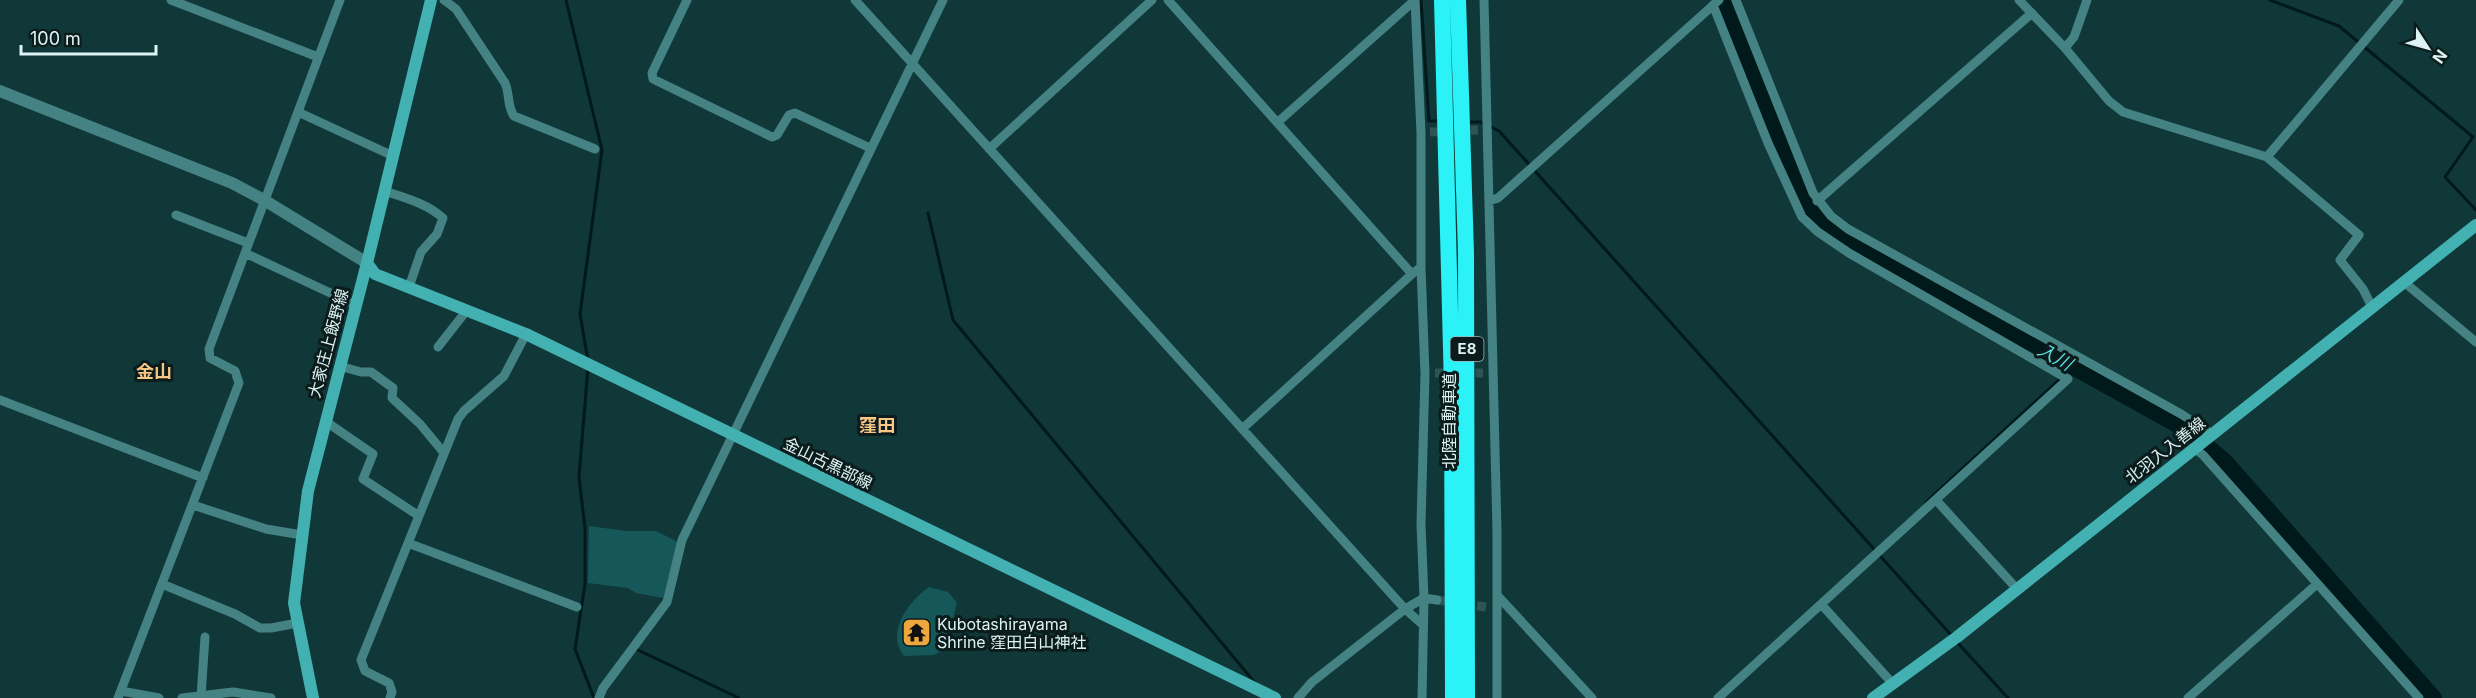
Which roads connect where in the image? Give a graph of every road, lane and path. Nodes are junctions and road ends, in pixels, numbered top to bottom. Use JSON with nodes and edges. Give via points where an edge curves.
{"nodes":[{"id":1,"x":171,"y":0,"type":"edge"},
{"id":2,"x":340,"y":0,"type":"edge"},
{"id":3,"x":431,"y":0,"type":"edge"},
{"id":4,"x":444,"y":0,"type":"edge"},
{"id":5,"x":687,"y":0,"type":"edge"},
{"id":6,"x":855,"y":0,"type":"edge"},
{"id":7,"x":942,"y":0,"type":"edge"},
{"id":8,"x":1152,"y":0,"type":"edge"},
{"id":9,"x":1168,"y":0,"type":"edge"},
{"id":10,"x":1415,"y":0,"type":"edge"},
{"id":11,"x":1442,"y":0,"type":"edge"},
{"id":12,"x":1458,"y":0,"type":"edge"},
{"id":13,"x":1484,"y":0,"type":"edge"},
{"id":14,"x":1736,"y":0,"type":"edge"},
{"id":15,"x":2019,"y":0,"type":"edge"},
{"id":16,"x":2087,"y":0,"type":"edge"},
{"id":17,"x":2399,"y":0,"type":"edge"},
{"id":18,"x":1716,"y":3,"type":"edge"},
{"id":19,"x":2032,"y":13,"type":"junction"},
{"id":20,"x":2065,"y":48,"type":"junction"},
{"id":21,"x":318,"y":57,"type":"junction"},
{"id":22,"x":911,"y":62,"type":"junction"},
{"id":23,"x":0,"y":91,"type":"edge"},
{"id":24,"x":298,"y":112,"type":"junction"},
{"id":25,"x":1278,"y":122,"type":"junction"},
{"id":26,"x":870,"y":148,"type":"junction"},
{"id":27,"x":595,"y":149,"type":"dead end"},
{"id":28,"x":989,"y":149,"type":"junction"},
{"id":29,"x":393,"y":156,"type":"junction"},
{"id":30,"x":2267,"y":157,"type":"junction"},
{"id":31,"x":385,"y":191,"type":"junction"},
{"id":32,"x":264,"y":200,"type":"junction"},
{"id":33,"x":1489,"y":201,"type":"junction"},
{"id":34,"x":1817,"y":201,"type":"junction"},
{"id":35,"x":176,"y":215,"type":"dead end"},
{"id":36,"x":2476,"y":225,"type":"edge"},
{"id":37,"x":246,"y":248,"type":"junction"},
{"id":38,"x":367,"y":263,"type":"junction"},
{"id":39,"x":1421,"y":267,"type":"junction"},
{"id":40,"x":1412,"y":274,"type":"junction"},
{"id":41,"x":2404,"y":282,"type":"junction"},
{"id":42,"x":409,"y":287,"type":"junction"},
{"id":43,"x":356,"y":304,"type":"junction"},
{"id":44,"x":2372,"y":307,"type":"junction"},
{"id":45,"x":467,"y":310,"type":"junction"},
{"id":46,"x":526,"y":334,"type":"junction"},
{"id":47,"x":2476,"y":342,"type":"edge"},
{"id":48,"x":438,"y":347,"type":"dead end"},
{"id":49,"x":339,"y":366,"type":"junction"},
{"id":50,"x":1494,"y":373,"type":"junction"},
{"id":51,"x":1483,"y":374,"type":"tunnel mouth"},
{"id":52,"x":0,"y":400,"type":"edge"},
{"id":53,"x":325,"y":421,"type":"junction"},
{"id":54,"x":1242,"y":429,"type":"junction"},
{"id":55,"x":731,"y":435,"type":"junction"},
{"id":56,"x":2210,"y":435,"type":"junction"},
{"id":57,"x":2195,"y":447,"type":"junction"},
{"id":58,"x":444,"y":453,"type":"junction"},
{"id":59,"x":203,"y":478,"type":"junction"},
{"id":60,"x":1936,"y":501,"type":"junction"},
{"id":61,"x":193,"y":505,"type":"junction"},
{"id":62,"x":419,"y":516,"type":"junction"},
{"id":63,"x":302,"y":535,"type":"junction"},
{"id":64,"x":408,"y":543,"type":"junction"},
{"id":65,"x":162,"y":584,"type":"junction"},
{"id":66,"x":2317,"y":584,"type":"junction"},
{"id":67,"x":2017,"y":589,"type":"junction"},
{"id":68,"x":1497,"y":595,"type":"junction"},
{"id":69,"x":1424,"y":598,"type":"junction"},
{"id":70,"x":1437,"y":600,"type":"tunnel mouth"},
{"id":71,"x":1821,"y":604,"type":"junction"},
{"id":72,"x":1497,"y":606,"type":"junction"},
{"id":73,"x":577,"y":607,"type":"dead end"},
{"id":74,"x":1486,"y":607,"type":"tunnel mouth"},
{"id":75,"x":1405,"y":609,"type":"junction"},
{"id":76,"x":298,"y":623,"type":"junction"},
{"id":77,"x":1423,"y":625,"type":"junction"},
{"id":78,"x":205,"y":638,"type":"dead end"},
{"id":79,"x":1893,"y":684,"type":"junction"},
{"id":80,"x":119,"y":695,"type":"edge"},
{"id":81,"x":201,"y":696,"type":"junction"},
{"id":82,"x":159,"y":698,"type":"edge"},
{"id":83,"x":182,"y":698,"type":"edge"},
{"id":84,"x":270,"y":698,"type":"edge"},
{"id":85,"x":313,"y":698,"type":"edge"},
{"id":86,"x":390,"y":698,"type":"edge"},
{"id":87,"x":599,"y":698,"type":"edge"},
{"id":88,"x":1275,"y":698,"type":"edge"},
{"id":89,"x":1298,"y":698,"type":"edge"},
{"id":90,"x":1422,"y":698,"type":"edge"},
{"id":91,"x":1453,"y":698,"type":"edge"},
{"id":92,"x":1467,"y":698,"type":"edge"},
{"id":93,"x":1497,"y":698,"type":"edge"},
{"id":94,"x":1592,"y":698,"type":"edge"},
{"id":95,"x":1718,"y":698,"type":"edge"},
{"id":96,"x":1874,"y":698,"type":"edge"},
{"id":97,"x":2188,"y":698,"type":"edge"},
{"id":98,"x":2419,"y":698,"type":"edge"}],
"edges":[{"from":1,"to":21,"type":"street"},
{"from":2,"to":21,"type":"street"},
{"from":3,"to":29,"type":"main road","name":"大家庄上飯野線"},
{"from":4,"to":27,"type":"street","via":[[456,9],[505,83],[514,116]]},
{"from":5,"to":26,"type":"street","via":[[652,73],[653,79],[772,136],[795,113]]},
{"from":6,"to":22,"type":"street"},
{"from":7,"to":22,"type":"street"},
{"from":8,"to":28,"type":"street"},
{"from":9,"to":25,"type":"street"},
{"from":10,"to":25,"type":"street"},
{"from":10,"to":39,"type":"street","via":[[1425,133]]},
{"from":11,"to":91,"type":"highway","name":"北陸自動車道","number":"E8","via":[[1451,320]]},
{"from":12,"to":92,"type":"highway","name":"北陸自動車道","number":"E8","via":[[1466,253]]},
{"from":13,"to":33,"type":"street","via":[[1483,130]]},
{"from":14,"to":34,"type":"street"},
{"from":15,"to":19,"type":"street"},
{"from":16,"to":20,"type":"street","via":[[2074,37]]},
{"from":17,"to":30,"type":"street"},
{"from":18,"to":33,"type":"street","via":[[1498,198]]},
{"from":18,"to":60,"type":"street","via":[[1768,143],[1802,217],[1840,248],[2068,379]]},
{"from":19,"to":20,"type":"street"},
{"from":19,"to":34,"type":"street"},
{"from":20,"to":30,"type":"street","via":[[2109,102],[2123,112]]},
{"from":21,"to":24,"type":"street"},
{"from":22,"to":26,"type":"street"},
{"from":22,"to":28,"type":"street"},
{"from":23,"to":32,"type":"street","via":[[200,169]]},
{"from":24,"to":29,"type":"street"},
{"from":24,"to":32,"type":"street"},
{"from":25,"to":40,"type":"street"},
{"from":26,"to":55,"type":"street"},
{"from":28,"to":54,"type":"street"},
{"from":29,"to":31,"type":"main road","name":"大家庄上飯野線"},
{"from":30,"to":44,"type":"street","via":[[2359,235],[2340,260]]},
{"from":31,"to":38,"type":"main road","name":"大家庄上飯野線"},
{"from":31,"to":42,"type":"street","via":[[420,203],[442,218],[437,234],[422,252]]},
{"from":32,"to":37,"type":"street"},
{"from":32,"to":38,"type":"street"},
{"from":33,"to":50,"type":"street"},
{"from":34,"to":56,"type":"street","via":[[1848,229],[2181,414]]},
{"from":35,"to":37,"type":"street"},
{"from":36,"to":41,"type":"main road","name":"北羽入入善線"},
{"from":37,"to":43,"type":"street"},
{"from":37,"to":59,"type":"street","via":[[209,350],[210,358],[235,371],[239,383]]},
{"from":38,"to":42,"type":"main road","name":"金山古黒部線","via":[[375,274]]},
{"from":38,"to":43,"type":"main road","name":"大家庄上飯野線"},
{"from":39,"to":40,"type":"street"},
{"from":39,"to":69,"type":"street","via":[[1430,374],[1421,524]]},
{"from":40,"to":54,"type":"street"},
{"from":41,"to":44,"type":"main road","name":"北羽入入善線"},
{"from":41,"to":47,"type":"street"},
{"from":42,"to":45,"type":"main road","name":"金山古黒部線"},
{"from":43,"to":49,"type":"main road","name":"大家庄上飯野線"},
{"from":44,"to":56,"type":"main road","name":"北羽入入善線"},
{"from":45,"to":46,"type":"main road","name":"金山古黒部線"},
{"from":45,"to":48,"type":"street"},
{"from":46,"to":55,"type":"main road","name":"金山古黒部線"},
{"from":46,"to":58,"type":"street","via":[[504,376],[458,419]]},
{"from":49,"to":53,"type":"main road","name":"大家庄上飯野線"},
{"from":49,"to":58,"type":"street","via":[[372,372],[393,388],[392,399]]},
{"from":50,"to":51,"type":"street"},
{"from":50,"to":68,"type":"street"},
{"from":52,"to":59,"type":"street"},
{"from":53,"to":62,"type":"street","via":[[373,454],[363,479]]},
{"from":53,"to":63,"type":"main road","name":"大家庄上飯野線"},
{"from":54,"to":75,"type":"street"},
{"from":55,"to":87,"type":"street","via":[[682,540],[667,602]]},
{"from":55,"to":88,"type":"main road","name":"金山古黒部線"},
{"from":56,"to":57,"type":"main road","name":"北羽入入善線"},
{"from":57,"to":66,"type":"street"},
{"from":57,"to":67,"type":"main road","name":"北羽入入善線"},
{"from":58,"to":62,"type":"street"},
{"from":59,"to":61,"type":"street"},
{"from":60,"to":67,"type":"street"},
{"from":60,"to":71,"type":"street"},
{"from":61,"to":63,"type":"street","via":[[266,529]]},
{"from":61,"to":65,"type":"street"},
{"from":62,"to":64,"type":"street"},
{"from":63,"to":76,"type":"main road","name":"大家庄上飯野線","via":[[294,603]]},
{"from":64,"to":73,"type":"street"},
{"from":64,"to":86,"type":"street","via":[[361,660],[365,671],[389,683]]},
{"from":65,"to":76,"type":"street","via":[[260,628]]},
{"from":65,"to":80,"type":"street"},
{"from":66,"to":97,"type":"street"},
{"from":66,"to":98,"type":"street"},
{"from":67,"to":79,"type":"main road","name":"北羽入入善線"},
{"from":68,"to":72,"type":"street"},
{"from":68,"to":94,"type":"street"},
{"from":69,"to":70,"type":"street"},
{"from":69,"to":75,"type":"street"},
{"from":69,"to":77,"type":"street"},
{"from":71,"to":79,"type":"street"},
{"from":71,"to":95,"type":"street"},
{"from":72,"to":74,"type":"street"},
{"from":72,"to":93,"type":"street"},
{"from":75,"to":77,"type":"street"},
{"from":75,"to":89,"type":"street","via":[[1312,682]]},
{"from":76,"to":85,"type":"main road","name":"大家庄上飯野線"},
{"from":77,"to":90,"type":"street"},
{"from":78,"to":81,"type":"street"},
{"from":79,"to":96,"type":"main road","name":"北羽入入善線"},
{"from":80,"to":82,"type":"street"},
{"from":81,"to":83,"type":"street"},
{"from":81,"to":84,"type":"street","via":[[233,692]]}]}
